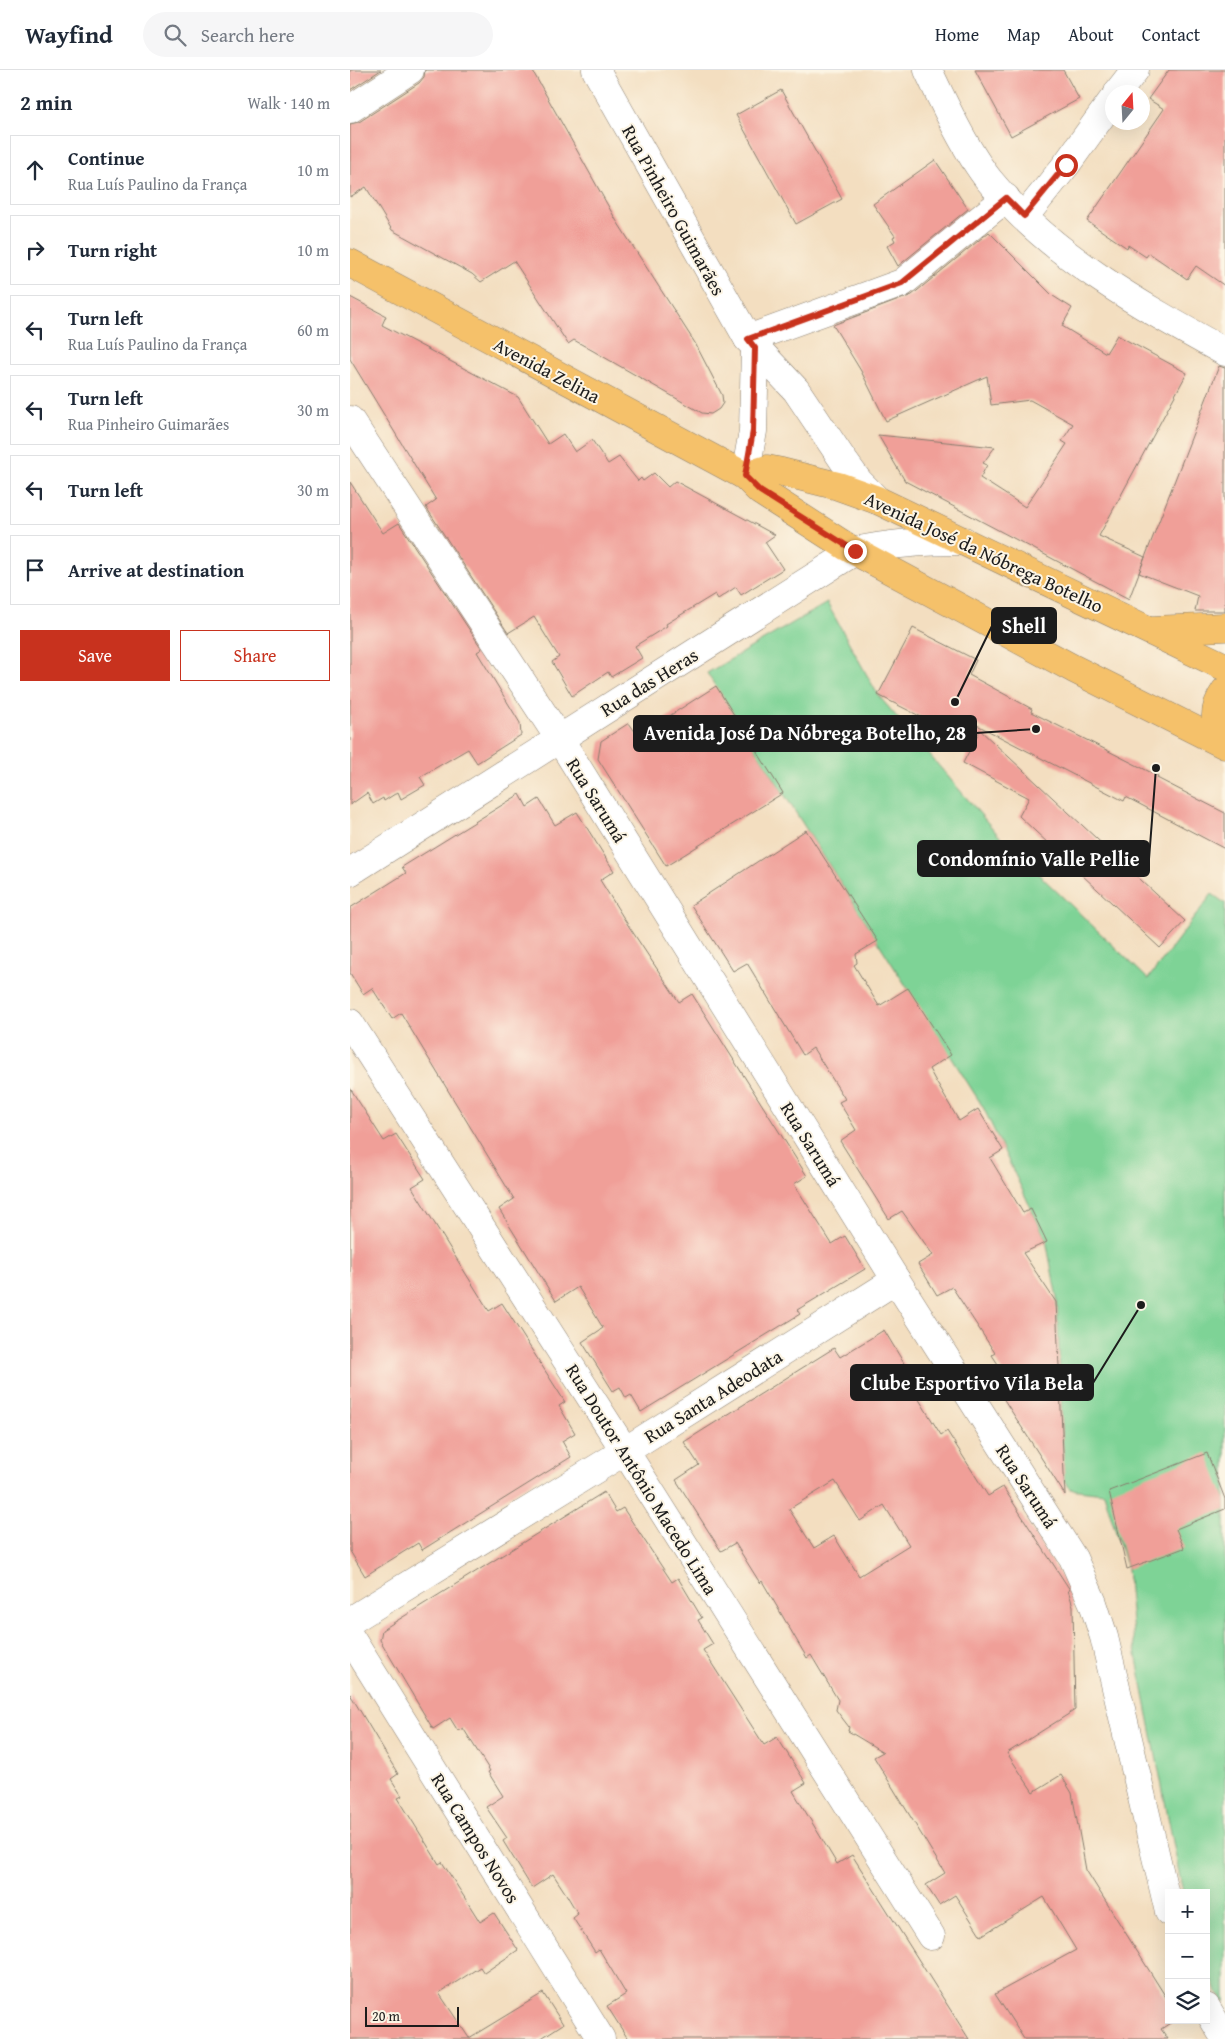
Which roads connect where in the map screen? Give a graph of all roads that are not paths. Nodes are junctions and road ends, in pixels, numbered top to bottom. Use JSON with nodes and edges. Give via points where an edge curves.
{"nodes":[{"id":1,"x":410,"y":70,"type":"edge"},
{"id":2,"x":596,"y":70,"type":"edge"},
{"id":3,"x":928,"y":70,"type":"edge"},
{"id":4,"x":1135,"y":70,"type":"edge"},
{"id":5,"x":1123,"y":85,"type":"edge"},
{"id":6,"x":350,"y":109,"type":"edge"},
{"id":7,"x":1105,"y":111,"type":"edge"},
{"id":8,"x":1015,"y":207,"type":"junction"},
{"id":9,"x":350,"y":263,"type":"edge"},
{"id":10,"x":752,"y":344,"type":"junction"},
{"id":11,"x":1225,"y":352,"type":"edge"},
{"id":12,"x":350,"y":420,"type":"edge"},
{"id":13,"x":745,"y":476,"type":"junction"},
{"id":14,"x":877,"y":500,"type":"junction"},
{"id":15,"x":964,"y":541,"type":"junction"},
{"id":16,"x":855,"y":551,"type":"junction"},
{"id":17,"x":1225,"y":627,"type":"edge"},
{"id":18,"x":1149,"y":630,"type":"junction"},
{"id":19,"x":1225,"y":667,"type":"edge"},
{"id":20,"x":1225,"y":691,"type":"edge"},
{"id":21,"x":559,"y":738,"type":"junction"},
{"id":22,"x":1225,"y":744,"type":"edge"},
{"id":23,"x":350,"y":872,"type":"edge"},
{"id":24,"x":350,"y":1023,"type":"edge"},
{"id":25,"x":896,"y":1280,"type":"junction"},
{"id":26,"x":625,"y":1451,"type":"junction"},
{"id":27,"x":350,"y":1621,"type":"edge"},
{"id":28,"x":350,"y":1637,"type":"edge"},
{"id":29,"x":1165,"y":1896,"type":"edge"},
{"id":30,"x":931,"y":1936,"type":"dead end"},
{"id":31,"x":1210,"y":2015,"type":"edge"},
{"id":32,"x":1221,"y":2036,"type":"edge"},
{"id":33,"x":601,"y":2039,"type":"edge"}],
"edges":[{"from":1,"to":6,"type":"street"},
{"from":2,"to":10,"type":"street","name":"Rua Pinheiro Guimarães"},
{"from":3,"to":8,"type":"street","via":[[950,116],[988,179]]},
{"from":4,"to":5,"type":"street"},
{"from":7,"to":8,"type":"street","via":[[1066,165]]},
{"from":8,"to":10,"type":"street","via":[[902,283]]},
{"from":8,"to":11,"type":"street","via":[[1082,266]]},
{"from":9,"to":13,"type":"main road","name":"Avenida Zelina"},
{"from":10,"to":13,"type":"street","via":[[753,431]]},
{"from":10,"to":14,"type":"street","name":"Rua Pinheiro Guimarães","via":[[796,390],[854,474]]},
{"from":12,"to":21,"type":"street","name":"Rua Sarumá"},
{"from":13,"to":14,"type":"main road","name":"Avenida José da Nóbrega Botelho","via":[[774,471],[838,486]]},
{"from":13,"to":16,"type":"main road","via":[[760,491]]},
{"from":14,"to":15,"type":"main road","name":"Avenida José da Nóbrega Botelho"},
{"from":15,"to":16,"type":"street","name":"Rua das Heras","via":[[886,544]]},
{"from":15,"to":18,"type":"main road","name":"Avenida José da Nóbrega Botelho"},
{"from":16,"to":21,"type":"street","name":"Rua das Heras"},
{"from":16,"to":22,"type":"main road","via":[[1074,669]]},
{"from":17,"to":18,"type":"main road"},
{"from":18,"to":19,"type":"main road","name":"Avenida José da Nóbrega Botelho"},
{"from":20,"to":22,"type":"main road","via":[[1215,714],[1216,726]]},
{"from":21,"to":23,"type":"street","name":"Rua das Heras"},
{"from":21,"to":25,"type":"street","name":"Rua Sarumá"},
{"from":24,"to":26,"type":"street","name":"Rua Doutor Antônio Macedo Lima"},
{"from":25,"to":26,"type":"street","name":"Rua Santa Adeodata"},
{"from":25,"to":29,"type":"street","name":"Rua Sarumá","via":[[1074,1558],[1093,1602]]},
{"from":26,"to":27,"type":"street","name":"Rua Santa Adeodata"},
{"from":26,"to":30,"type":"street","name":"Rua Doutor Antônio Macedo Lima"},
{"from":28,"to":33,"type":"street","name":"Rua Campos Novos"},
{"from":31,"to":32,"type":"street"}]}
